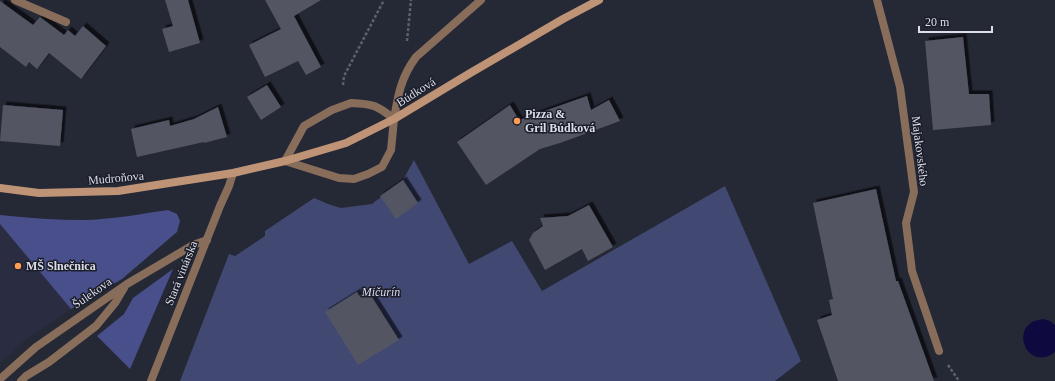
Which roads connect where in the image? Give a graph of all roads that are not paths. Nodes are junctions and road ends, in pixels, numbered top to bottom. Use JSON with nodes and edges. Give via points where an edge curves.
{"nodes":[{"id":1,"x":15,"y":0,"type":"edge"},
{"id":2,"x":481,"y":0,"type":"edge"},
{"id":3,"x":599,"y":0,"type":"edge"},
{"id":4,"x":877,"y":0,"type":"edge"},
{"id":5,"x":66,"y":22,"type":"dead end"},
{"id":6,"x":394,"y":119,"type":"junction"},
{"id":7,"x":285,"y":161,"type":"junction"},
{"id":8,"x":233,"y":173,"type":"junction"},
{"id":9,"x":0,"y":188,"type":"edge"},
{"id":10,"x":207,"y":240,"type":"junction"},
{"id":11,"x":127,"y":284,"type":"junction"},
{"id":12,"x":939,"y":351,"type":"dead end"},
{"id":13,"x":0,"y":379,"type":"edge"},
{"id":14,"x":21,"y":381,"type":"edge"},
{"id":15,"x":151,"y":381,"type":"edge"}],
"edges":[{"from":1,"to":5,"type":"street"},
{"from":2,"to":6,"type":"street","via":[[410,65],[403,78]]},
{"from":3,"to":6,"type":"street","name":"Búdková","via":[[557,22]]},
{"from":4,"to":12,"type":"street","name":"Majakovského","via":[[900,87],[914,192],[906,223],[912,271]]},
{"from":6,"to":7,"type":"street","name":"Búdková","via":[[346,143]]},
{"from":6,"to":7,"type":"street","via":[[382,109],[370,104],[351,103],[332,110],[304,126]]},
{"from":6,"to":7,"type":"street","via":[[391,150],[382,167],[368,174],[354,179],[339,178]]},
{"from":7,"to":8,"type":"street","name":"Búdková"},
{"from":8,"to":9,"type":"street","name":"Mudroňova","via":[[118,191],[38,193]]},
{"from":8,"to":10,"type":"street","name":"Stará vinárska"},
{"from":10,"to":11,"type":"street","name":"Šulekova"},
{"from":10,"to":15,"type":"street","name":"Stará vinárska"},
{"from":11,"to":13,"type":"street","name":"Šulekova","via":[[36,348]]},
{"from":11,"to":14,"type":"street","via":[[96,326]]}]}
